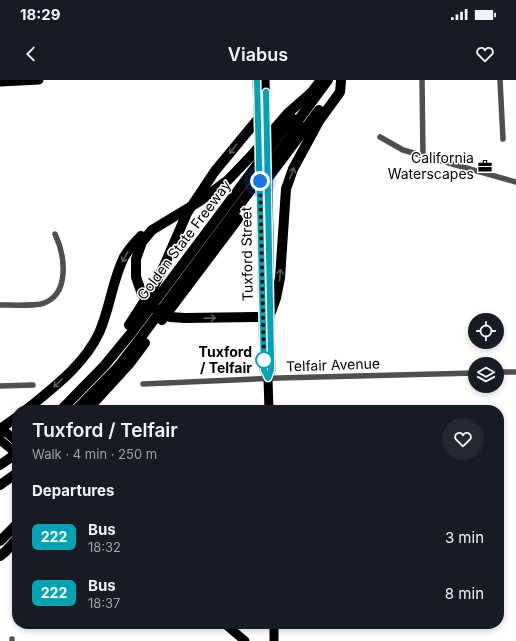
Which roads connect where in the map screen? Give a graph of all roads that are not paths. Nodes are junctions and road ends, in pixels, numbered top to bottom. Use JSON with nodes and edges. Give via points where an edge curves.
{"nodes":[{"id":1,"x":40,"y":80,"type":"edge"},
{"id":2,"x":257,"y":80,"type":"edge"},
{"id":3,"x":265,"y":80,"type":"edge"},
{"id":4,"x":422,"y":80,"type":"edge"},
{"id":5,"x":500,"y":80,"type":"edge"},
{"id":6,"x":330,"y":81,"type":"edge"},
{"id":7,"x":0,"y":82,"type":"edge"},
{"id":8,"x":312,"y":92,"type":"junction"},
{"id":9,"x":258,"y":119,"type":"junction"},
{"id":10,"x":380,"y":137,"type":"dead end"},
{"id":11,"x":503,"y":140,"type":"dead end"},
{"id":12,"x":274,"y":150,"type":"junction"},
{"id":13,"x":423,"y":156,"type":"junction"},
{"id":14,"x":516,"y":182,"type":"edge"},
{"id":15,"x":251,"y":186,"type":"junction"},
{"id":16,"x":175,"y":215,"type":"junction"},
{"id":17,"x":55,"y":234,"type":"dead end"},
{"id":18,"x":261,"y":258,"type":"junction"},
{"id":19,"x":270,"y":276,"type":"junction"},
{"id":20,"x":0,"y":305,"type":"edge"},
{"id":21,"x":267,"y":315,"type":"junction"},
{"id":22,"x":504,"y":372,"type":"edge"},
{"id":23,"x":516,"y":372,"type":"edge"},
{"id":24,"x":468,"y":373,"type":"edge"},
{"id":25,"x":268,"y":378,"type":"junction"},
{"id":26,"x":143,"y":384,"type":"dead end"},
{"id":27,"x":34,"y":385,"type":"dead end"},
{"id":28,"x":0,"y":386,"type":"edge"},
{"id":29,"x":32,"y":405,"type":"edge"},
{"id":30,"x":63,"y":405,"type":"edge"},
{"id":31,"x":66,"y":405,"type":"edge"},
{"id":32,"x":75,"y":405,"type":"edge"},
{"id":33,"x":81,"y":405,"type":"edge"},
{"id":34,"x":92,"y":405,"type":"edge"},
{"id":35,"x":269,"y":405,"type":"edge"},
{"id":36,"x":12,"y":422,"type":"edge"},
{"id":37,"x":2,"y":433,"type":"edge"},
{"id":38,"x":12,"y":439,"type":"edge"},
{"id":39,"x":12,"y":446,"type":"edge"},
{"id":40,"x":12,"y":450,"type":"edge"},
{"id":41,"x":12,"y":457,"type":"edge"},
{"id":42,"x":0,"y":458,"type":"edge"},
{"id":43,"x":12,"y":462,"type":"edge"},
{"id":44,"x":0,"y":465,"type":"edge"},
{"id":45,"x":0,"y":470,"type":"edge"},
{"id":46,"x":12,"y":470,"type":"edge"},
{"id":47,"x":12,"y":477,"type":"edge"},
{"id":48,"x":0,"y":478,"type":"edge"},
{"id":49,"x":0,"y":485,"type":"edge"},
{"id":50,"x":12,"y":529,"type":"edge"},
{"id":51,"x":0,"y":541,"type":"edge"},
{"id":52,"x":12,"y":544,"type":"edge"},
{"id":53,"x":0,"y":556,"type":"edge"},
{"id":54,"x":230,"y":629,"type":"edge"},
{"id":55,"x":274,"y":629,"type":"edge"},
{"id":56,"x":238,"y":638,"type":"edge"},
{"id":57,"x":245,"y":641,"type":"edge"},
{"id":58,"x":274,"y":641,"type":"edge"}],
"edges":[{"from":1,"to":7,"type":"main road"},
{"from":2,"to":9,"type":"main road","name":"Tuxford Street"},
{"from":3,"to":19,"type":"main road","name":"Tuxford Street"},
{"from":4,"to":13,"type":"street"},
{"from":5,"to":11,"type":"street"},
{"from":6,"to":8,"type":"highway","name":"Golden State Freeway"},
{"from":6,"to":12,"type":"highway"},
{"from":21,"to":6,"type":"highway","one_way":true,"via":[[276,298],[280,278],[286,189],[306,145],[340,92]]},
{"from":6,"to":34,"type":"highway","via":[[275,170],[130,363]]},
{"from":8,"to":12,"type":"highway","name":"Golden State Freeway"},
{"from":8,"to":16,"type":"highway","via":[[288,113],[237,172],[214,191]]},
{"from":9,"to":18,"type":"main road","name":"Tuxford Street"},
{"from":9,"to":30,"type":"highway","one_way":true,"via":[[194,201],[158,277],[134,318]]},
{"from":10,"to":13,"type":"street","via":[[403,150]]},
{"from":12,"to":15,"type":"highway"},
{"from":12,"to":31,"type":"highway","name":"Golden State Freeway","via":[[251,173],[128,338],[81,392]]},
{"from":13,"to":14,"type":"street"},
{"from":15,"to":32,"type":"highway","via":[[124,353]]},
{"from":15,"to":33,"type":"highway","via":[[118,367]]},
{"from":16,"to":21,"type":"highway","one_way":true,"via":[[152,230],[142,242],[137,255],[135,268],[139,287],[146,300],[170,317]]},
{"from":16,"to":29,"type":"highway","one_way":true,"via":[[156,223],[133,245],[118,271],[103,322],[93,344],[86,355]]},
{"from":17,"to":20,"type":"street","via":[[61,246],[63,261],[59,290],[51,299],[40,304]]},
{"from":18,"to":19,"type":"main road","via":[[266,261]]},
{"from":18,"to":21,"type":"main road","name":"Tuxford Street"},
{"from":19,"to":21,"type":"main road","name":"Tuxford Street"},
{"from":21,"to":25,"type":"main road","name":"Tuxford Street","via":[[264,370]]},
{"from":22,"to":23,"type":"street"},
{"from":24,"to":25,"type":"street","name":"Telfair Avenue"},
{"from":25,"to":26,"type":"street","name":"Telfair Avenue"},
{"from":25,"to":35,"type":"main road","name":"Tuxford Street"},
{"from":27,"to":28,"type":"street"},
{"from":36,"to":37,"type":"highway"},
{"from":37,"to":38,"type":"main road"},
{"from":37,"to":39,"type":"main road"},
{"from":40,"to":42,"type":"highway"},
{"from":41,"to":44,"type":"highway"},
{"from":43,"to":45,"type":"highway"},
{"from":46,"to":48,"type":"highway"},
{"from":47,"to":49,"type":"highway"},
{"from":50,"to":51,"type":"highway"},
{"from":52,"to":53,"type":"highway"},
{"from":54,"to":56,"type":"main road"},
{"from":55,"to":58,"type":"main road"},
{"from":56,"to":57,"type":"main road"}]}
